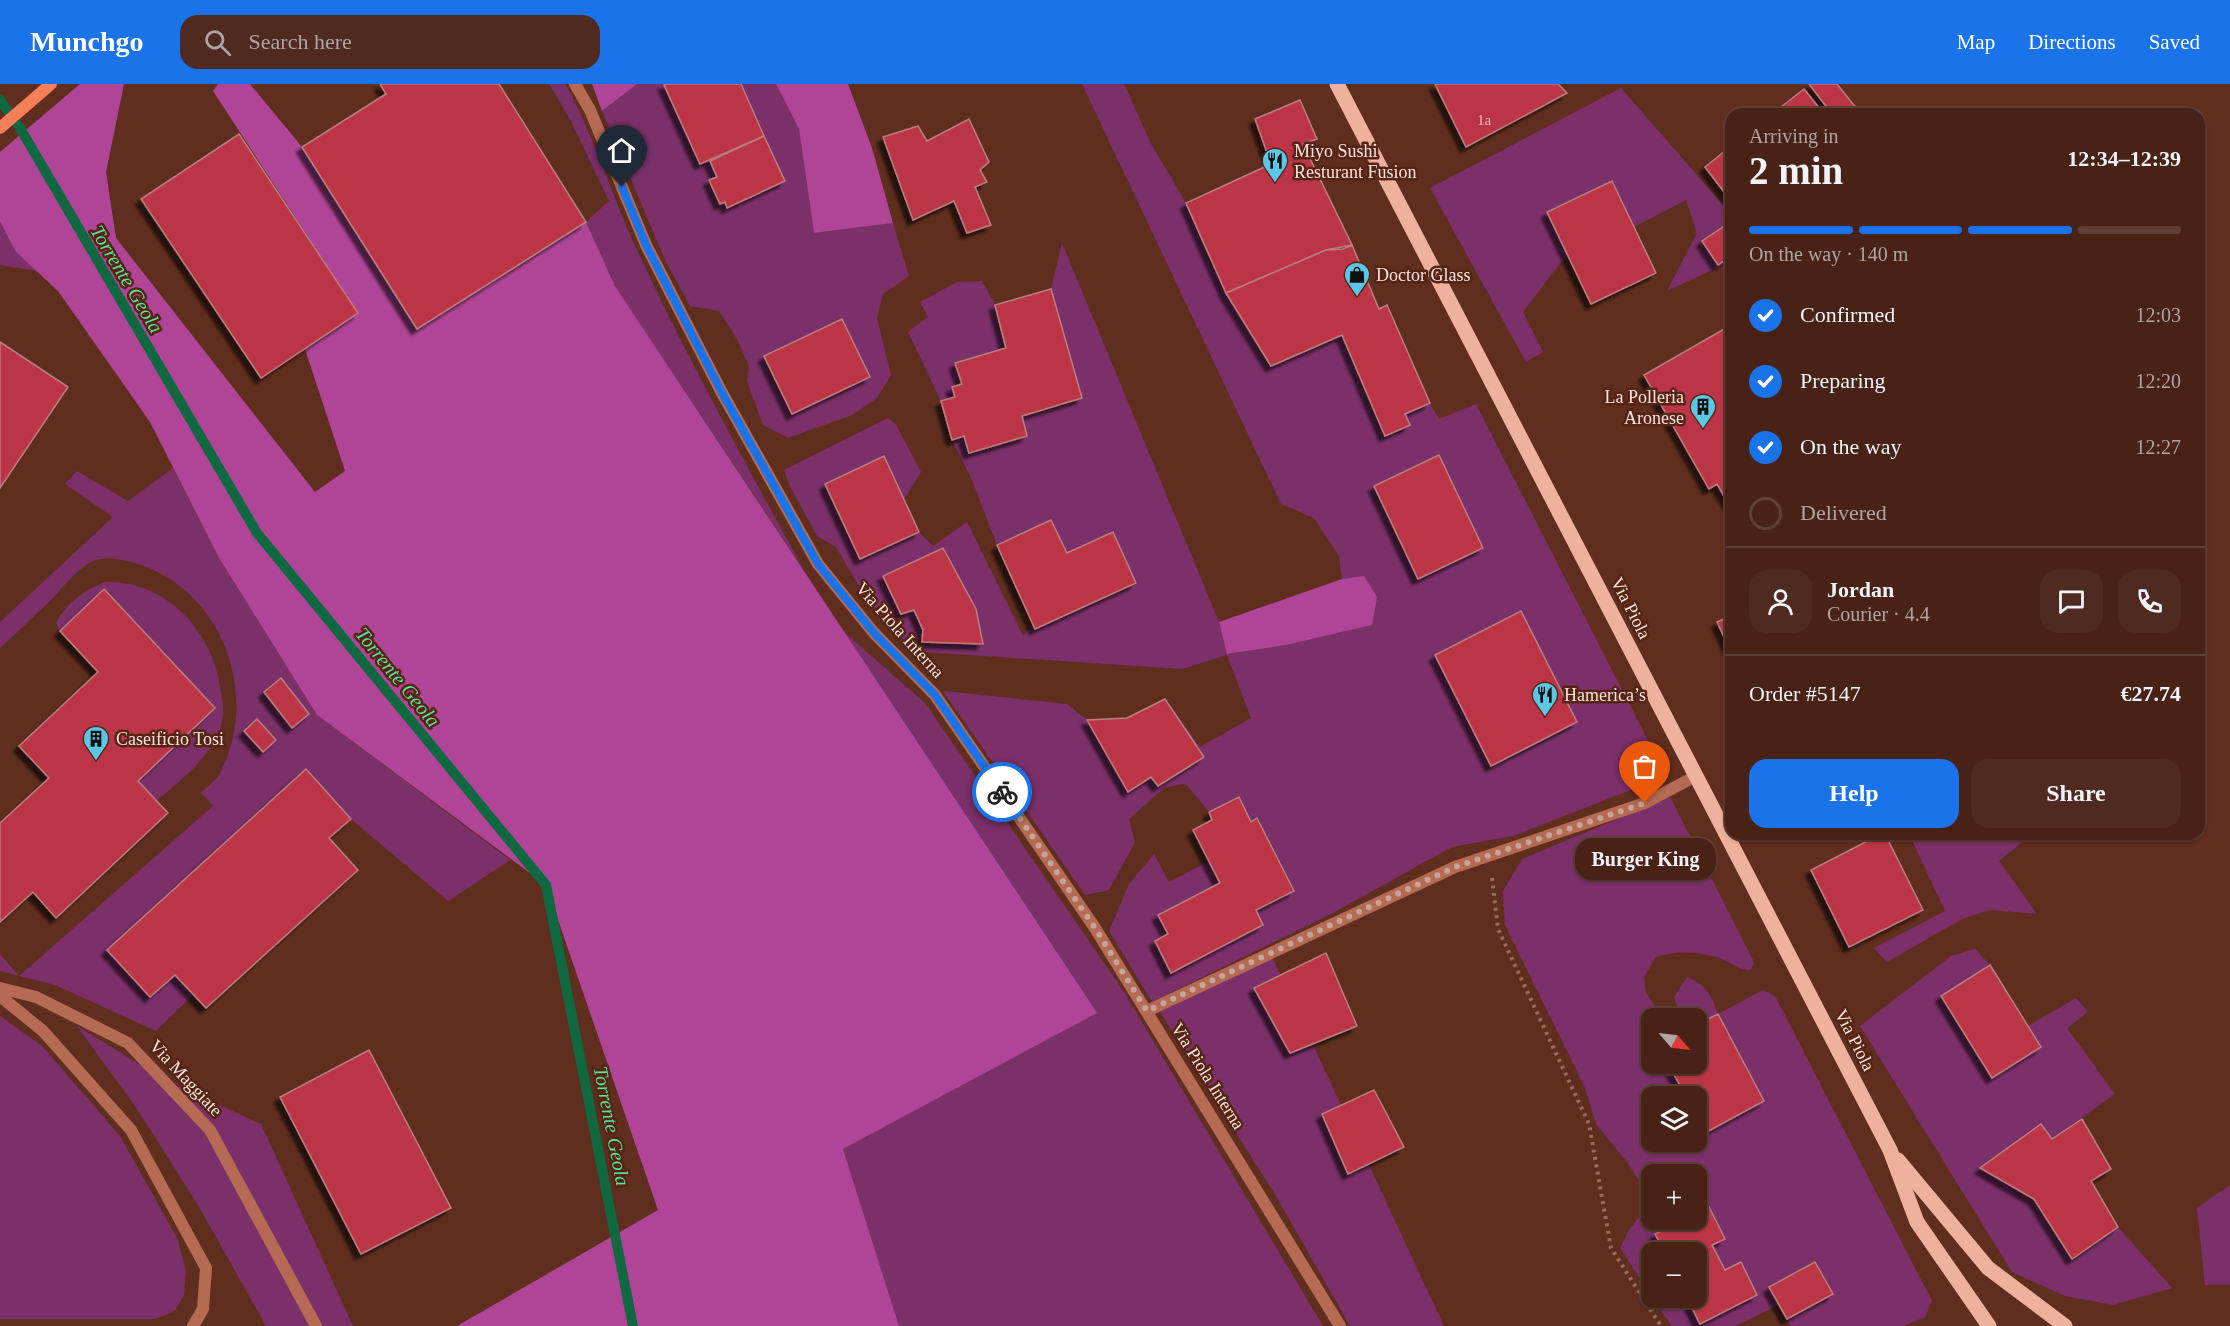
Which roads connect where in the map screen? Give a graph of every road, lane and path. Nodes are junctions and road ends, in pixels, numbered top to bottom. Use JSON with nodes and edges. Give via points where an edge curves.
{"nodes":[{"id":1,"x":51,"y":84,"type":"edge"},
{"id":2,"x":575,"y":84,"type":"edge"},
{"id":3,"x":1337,"y":84,"type":"edge"},
{"id":4,"x":8,"y":121,"type":"edge"},
{"id":5,"x":1696,"y":776,"type":"junction"},
{"id":6,"x":1725,"y":832,"type":"edge"},
{"id":7,"x":1729,"y":840,"type":"edge"},
{"id":8,"x":1489,"y":855,"type":"junction"},
{"id":9,"x":0,"y":988,"type":"edge"},
{"id":10,"x":0,"y":996,"type":"edge"},
{"id":11,"x":1147,"y":1011,"type":"junction"},
{"id":12,"x":1890,"y":1150,"type":"junction"},
{"id":13,"x":193,"y":1326,"type":"edge"},
{"id":14,"x":316,"y":1326,"type":"edge"},
{"id":15,"x":1340,"y":1326,"type":"edge"},
{"id":16,"x":1661,"y":1326,"type":"edge"},
{"id":17,"x":1989,"y":1326,"type":"edge"},
{"id":18,"x":2065,"y":1326,"type":"edge"}],
"edges":[{"from":1,"to":4,"type":"street"},
{"from":2,"to":11,"type":"street","name":"Via Piola Interna","via":[[590,110],[646,245],[721,391],[818,564],[874,633],[935,695],[1095,928]]},
{"from":3,"to":5,"type":"main road","name":"Via Piola"},
{"from":5,"to":6,"type":"main road","name":"Via Piola"},
{"from":5,"to":8,"type":"street","via":[[1645,803]]},
{"from":7,"to":12,"type":"main road","name":"Via Piola"},
{"from":8,"to":11,"type":"street","via":[[1455,867]]},
{"from":8,"to":16,"type":"path","via":[[1498,929],[1589,1124],[1611,1248]]},
{"from":9,"to":14,"type":"street","name":"Via Maggiate","via":[[36,997],[128,1043],[210,1130]]},
{"from":10,"to":13,"type":"street","via":[[44,1030],[131,1130],[206,1268],[203,1309]]},
{"from":11,"to":15,"type":"street","name":"Via Piola Interna"},
{"from":12,"to":17,"type":"main road","name":"Via Piola","via":[[1917,1222]]},
{"from":12,"to":18,"type":"main road","name":"Via Piola","via":[[1988,1268]]}]}
